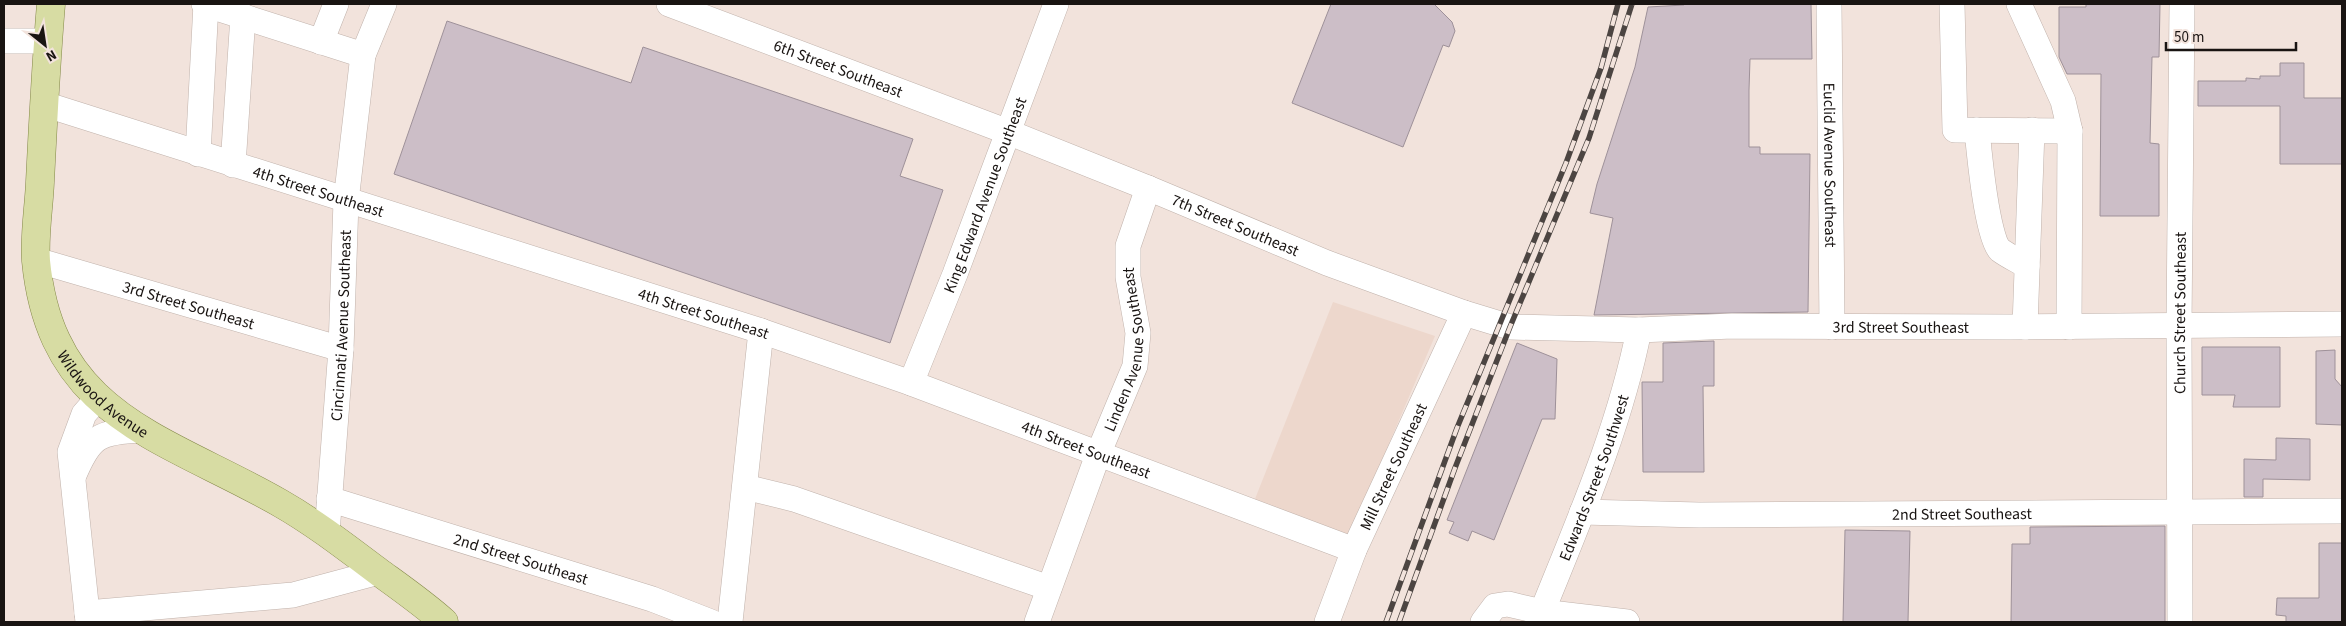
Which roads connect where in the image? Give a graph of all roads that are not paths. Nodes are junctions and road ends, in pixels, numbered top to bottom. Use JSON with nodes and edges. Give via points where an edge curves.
{"nodes":[{"id":1,"x":50,"y":4,"type":"edge"},
{"id":2,"x":205,"y":4,"type":"edge"},
{"id":3,"x":336,"y":4,"type":"edge"},
{"id":4,"x":384,"y":4,"type":"edge"},
{"id":5,"x":669,"y":4,"type":"edge"},
{"id":6,"x":1056,"y":4,"type":"edge"},
{"id":7,"x":1829,"y":4,"type":"edge"},
{"id":8,"x":1952,"y":4,"type":"edge"},
{"id":9,"x":2019,"y":4,"type":"edge"},
{"id":10,"x":2182,"y":4,"type":"edge"},
{"id":11,"x":242,"y":16,"type":"junction"},
{"id":12,"x":4,"y":41,"type":"edge"},
{"id":13,"x":48,"y":41,"type":"junction"},
{"id":14,"x":321,"y":42,"type":"junction"},
{"id":15,"x":364,"y":55,"type":"junction"},
{"id":16,"x":44,"y":104,"type":"junction"},
{"id":17,"x":1977,"y":130,"type":"junction"},
{"id":18,"x":2032,"y":130,"type":"junction"},
{"id":19,"x":2070,"y":131,"type":"junction"},
{"id":20,"x":1008,"y":132,"type":"junction"},
{"id":21,"x":198,"y":154,"type":"junction"},
{"id":22,"x":233,"y":165,"type":"junction"},
{"id":23,"x":1148,"y":188,"type":"junction"},
{"id":24,"x":346,"y":201,"type":"junction"},
{"id":25,"x":36,"y":260,"type":"junction"},
{"id":26,"x":2027,"y":266,"type":"junction"},
{"id":27,"x":1464,"y":313,"type":"junction"},
{"id":28,"x":2342,"y":324,"type":"edge"},
{"id":29,"x":2179,"y":326,"type":"junction"},
{"id":30,"x":1832,"y":327,"type":"junction"},
{"id":31,"x":2025,"y":327,"type":"junction"},
{"id":32,"x":2069,"y":327,"type":"junction"},
{"id":33,"x":1640,"y":330,"type":"junction"},
{"id":34,"x":761,"y":332,"type":"junction"},
{"id":35,"x":340,"y":349,"type":"junction"},
{"id":36,"x":911,"y":383,"type":"junction"},
{"id":37,"x":99,"y":397,"type":"junction"},
{"id":38,"x":140,"y":430,"type":"junction"},
{"id":39,"x":1099,"y":452,"type":"junction"},
{"id":40,"x":72,"y":480,"type":"junction"},
{"id":41,"x":745,"y":487,"type":"junction"},
{"id":42,"x":329,"y":499,"type":"junction"},
{"id":43,"x":2342,"y":510,"type":"edge"},
{"id":44,"x":1582,"y":512,"type":"junction"},
{"id":45,"x":2179,"y":513,"type":"junction"},
{"id":46,"x":328,"y":533,"type":"junction"},
{"id":47,"x":1354,"y":550,"type":"junction"},
{"id":48,"x":379,"y":572,"type":"junction"},
{"id":49,"x":1049,"y":588,"type":"junction"},
{"id":50,"x":1540,"y":617,"type":"edge"},
{"id":51,"x":88,"y":618,"type":"edge"},
{"id":52,"x":444,"y":622,"type":"edge"},
{"id":53,"x":712,"y":622,"type":"edge"},
{"id":54,"x":730,"y":622,"type":"edge"},
{"id":55,"x":1036,"y":622,"type":"edge"},
{"id":56,"x":1327,"y":622,"type":"edge"},
{"id":57,"x":1483,"y":622,"type":"edge"},
{"id":58,"x":1627,"y":622,"type":"edge"},
{"id":59,"x":2180,"y":622,"type":"edge"}],
"edges":[{"from":1,"to":13,"type":"main road","name":"Wildwood Avenue"},
{"from":2,"to":11,"type":"street"},
{"from":2,"to":21,"type":"street"},
{"from":3,"to":14,"type":"street"},
{"from":4,"to":15,"type":"street","name":"Cincinnati Avenue Southeast"},
{"from":5,"to":20,"type":"street","name":"6th Street Southeast"},
{"from":6,"to":20,"type":"street","name":"King Edward Avenue Southeast"},
{"from":7,"to":30,"type":"street","name":"Euclid Avenue Southeast"},
{"from":8,"to":17,"type":"street","via":[[1955,130]]},
{"from":9,"to":19,"type":"street","via":[[2063,102]]},
{"from":10,"to":29,"type":"street","name":"Church Street Southeast"},
{"from":11,"to":14,"type":"street"},
{"from":11,"to":22,"type":"street"},
{"from":12,"to":13,"type":"street"},
{"from":13,"to":16,"type":"main road","name":"Wildwood Avenue"},
{"from":14,"to":15,"type":"street"},
{"from":15,"to":24,"type":"street","name":"Cincinnati Avenue Southeast"},
{"from":16,"to":21,"type":"street","name":"4th Street Southeast"},
{"from":16,"to":25,"type":"main road","name":"Wildwood Avenue"},
{"from":17,"to":18,"type":"street"},
{"from":17,"to":26,"type":"street","via":[[1980,171],[1999,249]]},
{"from":18,"to":19,"type":"street"},
{"from":18,"to":26,"type":"street"},
{"from":19,"to":32,"type":"street"},
{"from":20,"to":23,"type":"street","name":"7th Street Southeast"},
{"from":20,"to":36,"type":"street","name":"King Edward Avenue Southeast"},
{"from":21,"to":22,"type":"street","name":"4th Street Southeast"},
{"from":22,"to":24,"type":"street","name":"4th Street Southeast"},
{"from":23,"to":27,"type":"street","name":"7th Street Southeast","via":[[1327,263]]},
{"from":23,"to":39,"type":"street","name":"Linden Avenue Southeast","via":[[1128,246],[1128,277],[1138,333],[1135,366]]},
{"from":24,"to":34,"type":"street","name":"4th Street Southeast"},
{"from":24,"to":35,"type":"street","name":"Cincinnati Avenue Southeast"},
{"from":25,"to":35,"type":"street","name":"3rd Street Southeast"},
{"from":25,"to":37,"type":"main road","name":"Wildwood Avenue","via":[[46,316],[59,348],[75,372]]},
{"from":26,"to":31,"type":"street"},
{"from":27,"to":33,"type":"street","name":"3rd Street Southeast","via":[[1510,327]]},
{"from":27,"to":47,"type":"street","name":"Mill Street Southeast"},
{"from":28,"to":29,"type":"street","name":"3rd Street Southeast"},
{"from":29,"to":32,"type":"street","name":"3rd Street Southeast"},
{"from":29,"to":45,"type":"street","name":"Church Street Southeast"},
{"from":30,"to":31,"type":"street","name":"3rd Street Southeast"},
{"from":30,"to":33,"type":"street","name":"3rd Street Southeast","via":[[1732,326]]},
{"from":31,"to":32,"type":"street","name":"3rd Street Southeast"},
{"from":33,"to":44,"type":"street","name":"Edwards Street Southwest","via":[[1630,375]]},
{"from":34,"to":36,"type":"street","name":"4th Street Southeast"},
{"from":34,"to":41,"type":"street"},
{"from":35,"to":42,"type":"street","name":"Cincinnati Avenue Southeast"},
{"from":36,"to":39,"type":"street","name":"4th Street Southeast"},
{"from":37,"to":38,"type":"main road","name":"Wildwood Avenue"},
{"from":37,"to":40,"type":"street","via":[[84,414],[73,438],[70,452]]},
{"from":38,"to":40,"type":"street","via":[[100,436],[85,450]]},
{"from":38,"to":46,"type":"main road","name":"Wildwood Avenue","via":[[237,478]]},
{"from":39,"to":47,"type":"street","name":"4th Street Southeast"},
{"from":39,"to":49,"type":"street","name":"Linden Avenue Southeast"},
{"from":40,"to":51,"type":"street"},
{"from":41,"to":49,"type":"street","via":[[794,499]]},
{"from":41,"to":54,"type":"street"},
{"from":42,"to":46,"type":"street","name":"Cincinnati Avenue Southeast"},
{"from":42,"to":53,"type":"street","name":"2nd Street Southeast","via":[[652,599]]},
{"from":43,"to":45,"type":"street","name":"2nd Street Southeast"},
{"from":44,"to":45,"type":"street","name":"2nd Street Southeast","via":[[1699,515]]},
{"from":44,"to":50,"type":"street","name":"Edwards Street Southwest"},
{"from":45,"to":59,"type":"street","name":"Church Street Southeast"},
{"from":46,"to":48,"type":"main road","name":"Wildwood Avenue"},
{"from":47,"to":56,"type":"street","name":"Mill Street Southeast"},
{"from":48,"to":51,"type":"street","via":[[293,595]]},
{"from":48,"to":52,"type":"main road","name":"Wildwood Avenue"},
{"from":49,"to":55,"type":"street","name":"Linden Avenue Southeast"},
{"from":50,"to":57,"type":"street","via":[[1508,604],[1495,606]]},
{"from":50,"to":58,"type":"street"}]}
